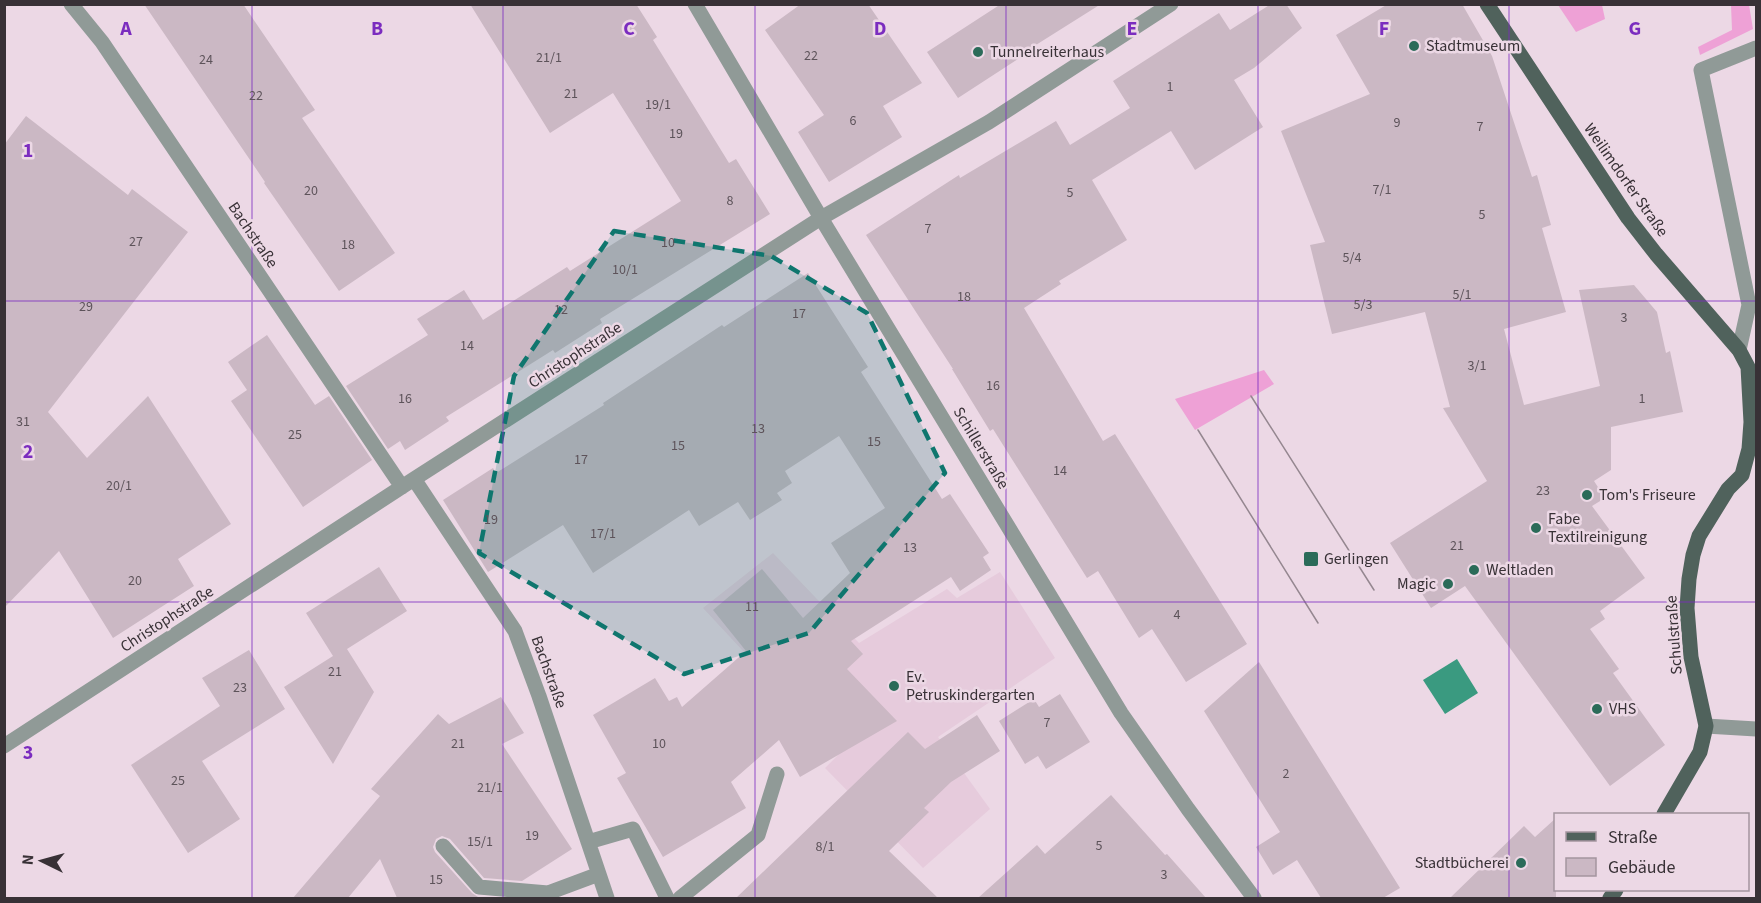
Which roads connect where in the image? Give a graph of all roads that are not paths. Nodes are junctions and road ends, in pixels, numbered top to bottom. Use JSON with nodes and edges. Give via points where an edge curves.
{"nodes":[{"id":1,"x":71,"y":4,"type":"edge"},
{"id":2,"x":695,"y":4,"type":"edge"},
{"id":3,"x":1171,"y":4,"type":"edge"},
{"id":4,"x":1486,"y":4,"type":"edge"},
{"id":5,"x":1756,"y":48,"type":"edge"},
{"id":6,"x":821,"y":218,"type":"junction"},
{"id":7,"x":1739,"y":350,"type":"junction"},
{"id":8,"x":1752,"y":369,"type":"edge"},
{"id":9,"x":1749,"y":472,"type":"edge"},
{"id":10,"x":408,"y":483,"type":"junction"},
{"id":11,"x":1706,"y":726,"type":"junction"},
{"id":12,"x":1756,"y":729,"type":"edge"},
{"id":13,"x":4,"y":746,"type":"edge"},
{"id":14,"x":777,"y":774,"type":"dead end"},
{"id":15,"x":1664,"y":813,"type":"edge"},
{"id":16,"x":588,"y":842,"type":"junction"},
{"id":17,"x":443,"y":846,"type":"dead end"},
{"id":18,"x":599,"y":874,"type":"junction"},
{"id":19,"x":607,"y":898,"type":"edge"},
{"id":20,"x":667,"y":898,"type":"edge"},
{"id":21,"x":680,"y":898,"type":"edge"},
{"id":22,"x":1254,"y":898,"type":"edge"}],
"edges":[{"from":1,"to":10,"type":"street","name":"Bachstraße","via":[[102,42]]},
{"from":2,"to":6,"type":"street","name":"Schillerstraße"},
{"from":3,"to":6,"type":"street","name":"Christophstraße","via":[[989,122]]},
{"from":4,"to":7,"type":"main road","name":"Weilimdorfer Straße","via":[[1628,218]]},
{"from":5,"to":7,"type":"street","via":[[1701,70],[1749,305]]},
{"from":6,"to":10,"type":"street","name":"Christophstraße"},
{"from":6,"to":22,"type":"street","name":"Schillerstraße","via":[[1122,713]]},
{"from":7,"to":8,"type":"main road","name":"Weilimdorfer Straße"},
{"from":8,"to":9,"type":"main road","name":"Schulstraße"},
{"from":9,"to":11,"type":"main road","name":"Schulstraße","via":[[1728,489],[1699,536],[1693,555],[1687,608],[1691,657]]},
{"from":10,"to":13,"type":"street","name":"Christophstraße"},
{"from":10,"to":16,"type":"street","name":"Bachstraße","via":[[515,631]]},
{"from":11,"to":12,"type":"street"},
{"from":11,"to":15,"type":"main road","name":"Schulstraße","via":[[1700,752],[1669,798]]},
{"from":14,"to":21,"type":"street","via":[[758,835]]},
{"from":16,"to":18,"type":"street","name":"Bachstraße"},
{"from":16,"to":20,"type":"street","via":[[633,829]]},
{"from":17,"to":18,"type":"street","via":[[479,887],[548,893]]},
{"from":18,"to":19,"type":"street","name":"Bachstraße"}]}
